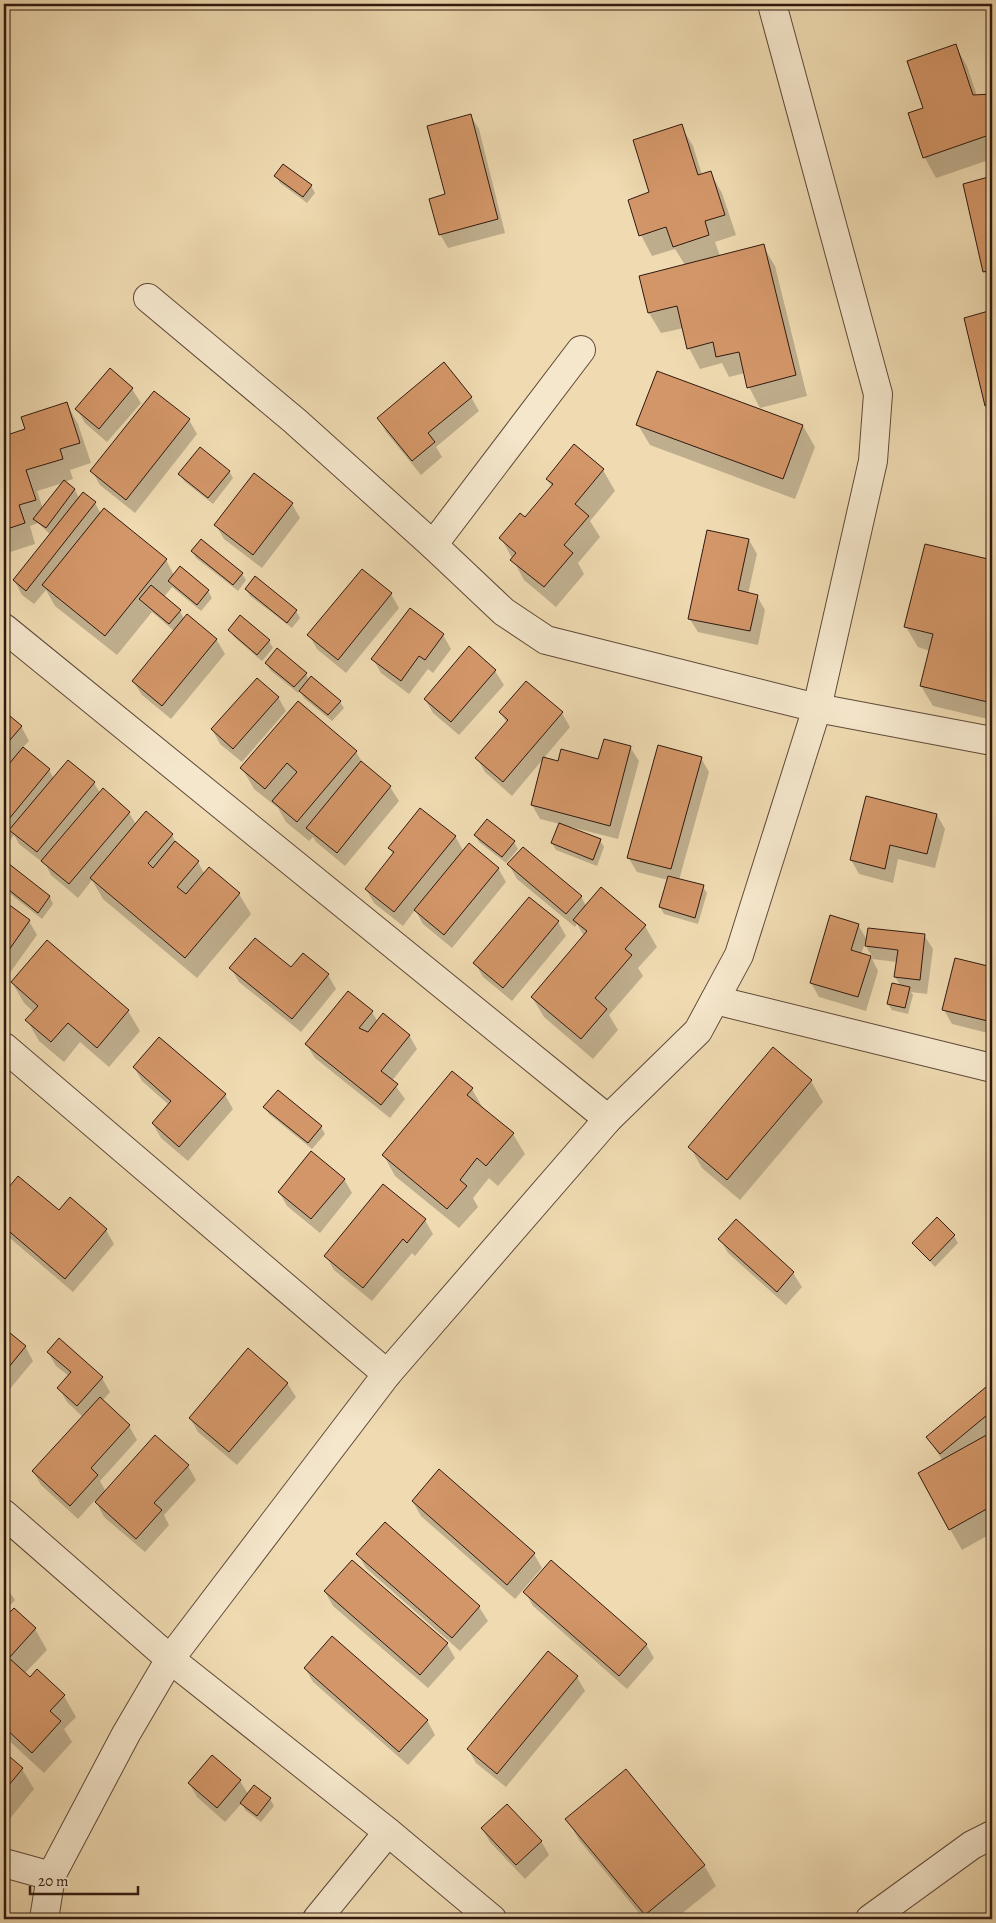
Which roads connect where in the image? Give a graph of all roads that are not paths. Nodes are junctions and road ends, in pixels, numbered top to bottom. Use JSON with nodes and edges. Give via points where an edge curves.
{"nodes":[{"id":1,"x":772,"y":4,"type":"edge"},
{"id":2,"x":148,"y":298,"type":"dead end"},
{"id":3,"x":581,"y":350,"type":"dead end"},
{"id":4,"x":433,"y":545,"type":"junction"},
{"id":5,"x":4,"y":628,"type":"edge"},
{"id":6,"x":817,"y":708,"type":"junction"},
{"id":7,"x":992,"y":740,"type":"edge"},
{"id":8,"x":716,"y":1000,"type":"junction"},
{"id":9,"x":4,"y":1047,"type":"edge"},
{"id":10,"x":992,"y":1068,"type":"edge"},
{"id":11,"x":608,"y":1118,"type":"junction"},
{"id":12,"x":387,"y":1374,"type":"junction"},
{"id":13,"x":4,"y":1514,"type":"edge"},
{"id":14,"x":170,"y":1659,"type":"junction"},
{"id":15,"x":388,"y":1832,"type":"junction"},
{"id":16,"x":992,"y":1834,"type":"edge"},
{"id":17,"x":4,"y":1863,"type":"edge"},
{"id":18,"x":50,"y":1876,"type":"junction"},
{"id":19,"x":44,"y":1919,"type":"edge"},
{"id":20,"x":317,"y":1919,"type":"edge"},
{"id":21,"x":492,"y":1919,"type":"edge"},
{"id":22,"x":870,"y":1919,"type":"edge"}],
"edges":[{"from":1,"to":6,"type":"street","via":[[878,394],[873,461]]},
{"from":2,"to":4,"type":"street","via":[[295,422]]},
{"from":3,"to":4,"type":"street"},
{"from":4,"to":6,"type":"street","via":[[504,612],[546,640]]},
{"from":5,"to":11,"type":"street"},
{"from":6,"to":7,"type":"street"},
{"from":6,"to":8,"type":"street","via":[[739,955]]},
{"from":8,"to":10,"type":"street"},
{"from":8,"to":11,"type":"street","via":[[698,1030]]},
{"from":9,"to":12,"type":"street"},
{"from":11,"to":12,"type":"street"},
{"from":12,"to":14,"type":"street"},
{"from":13,"to":14,"type":"street"},
{"from":14,"to":15,"type":"street"},
{"from":14,"to":18,"type":"street"},
{"from":15,"to":20,"type":"street"},
{"from":15,"to":21,"type":"street"},
{"from":16,"to":22,"type":"street"},
{"from":17,"to":18,"type":"street"},
{"from":18,"to":19,"type":"street"}]}
